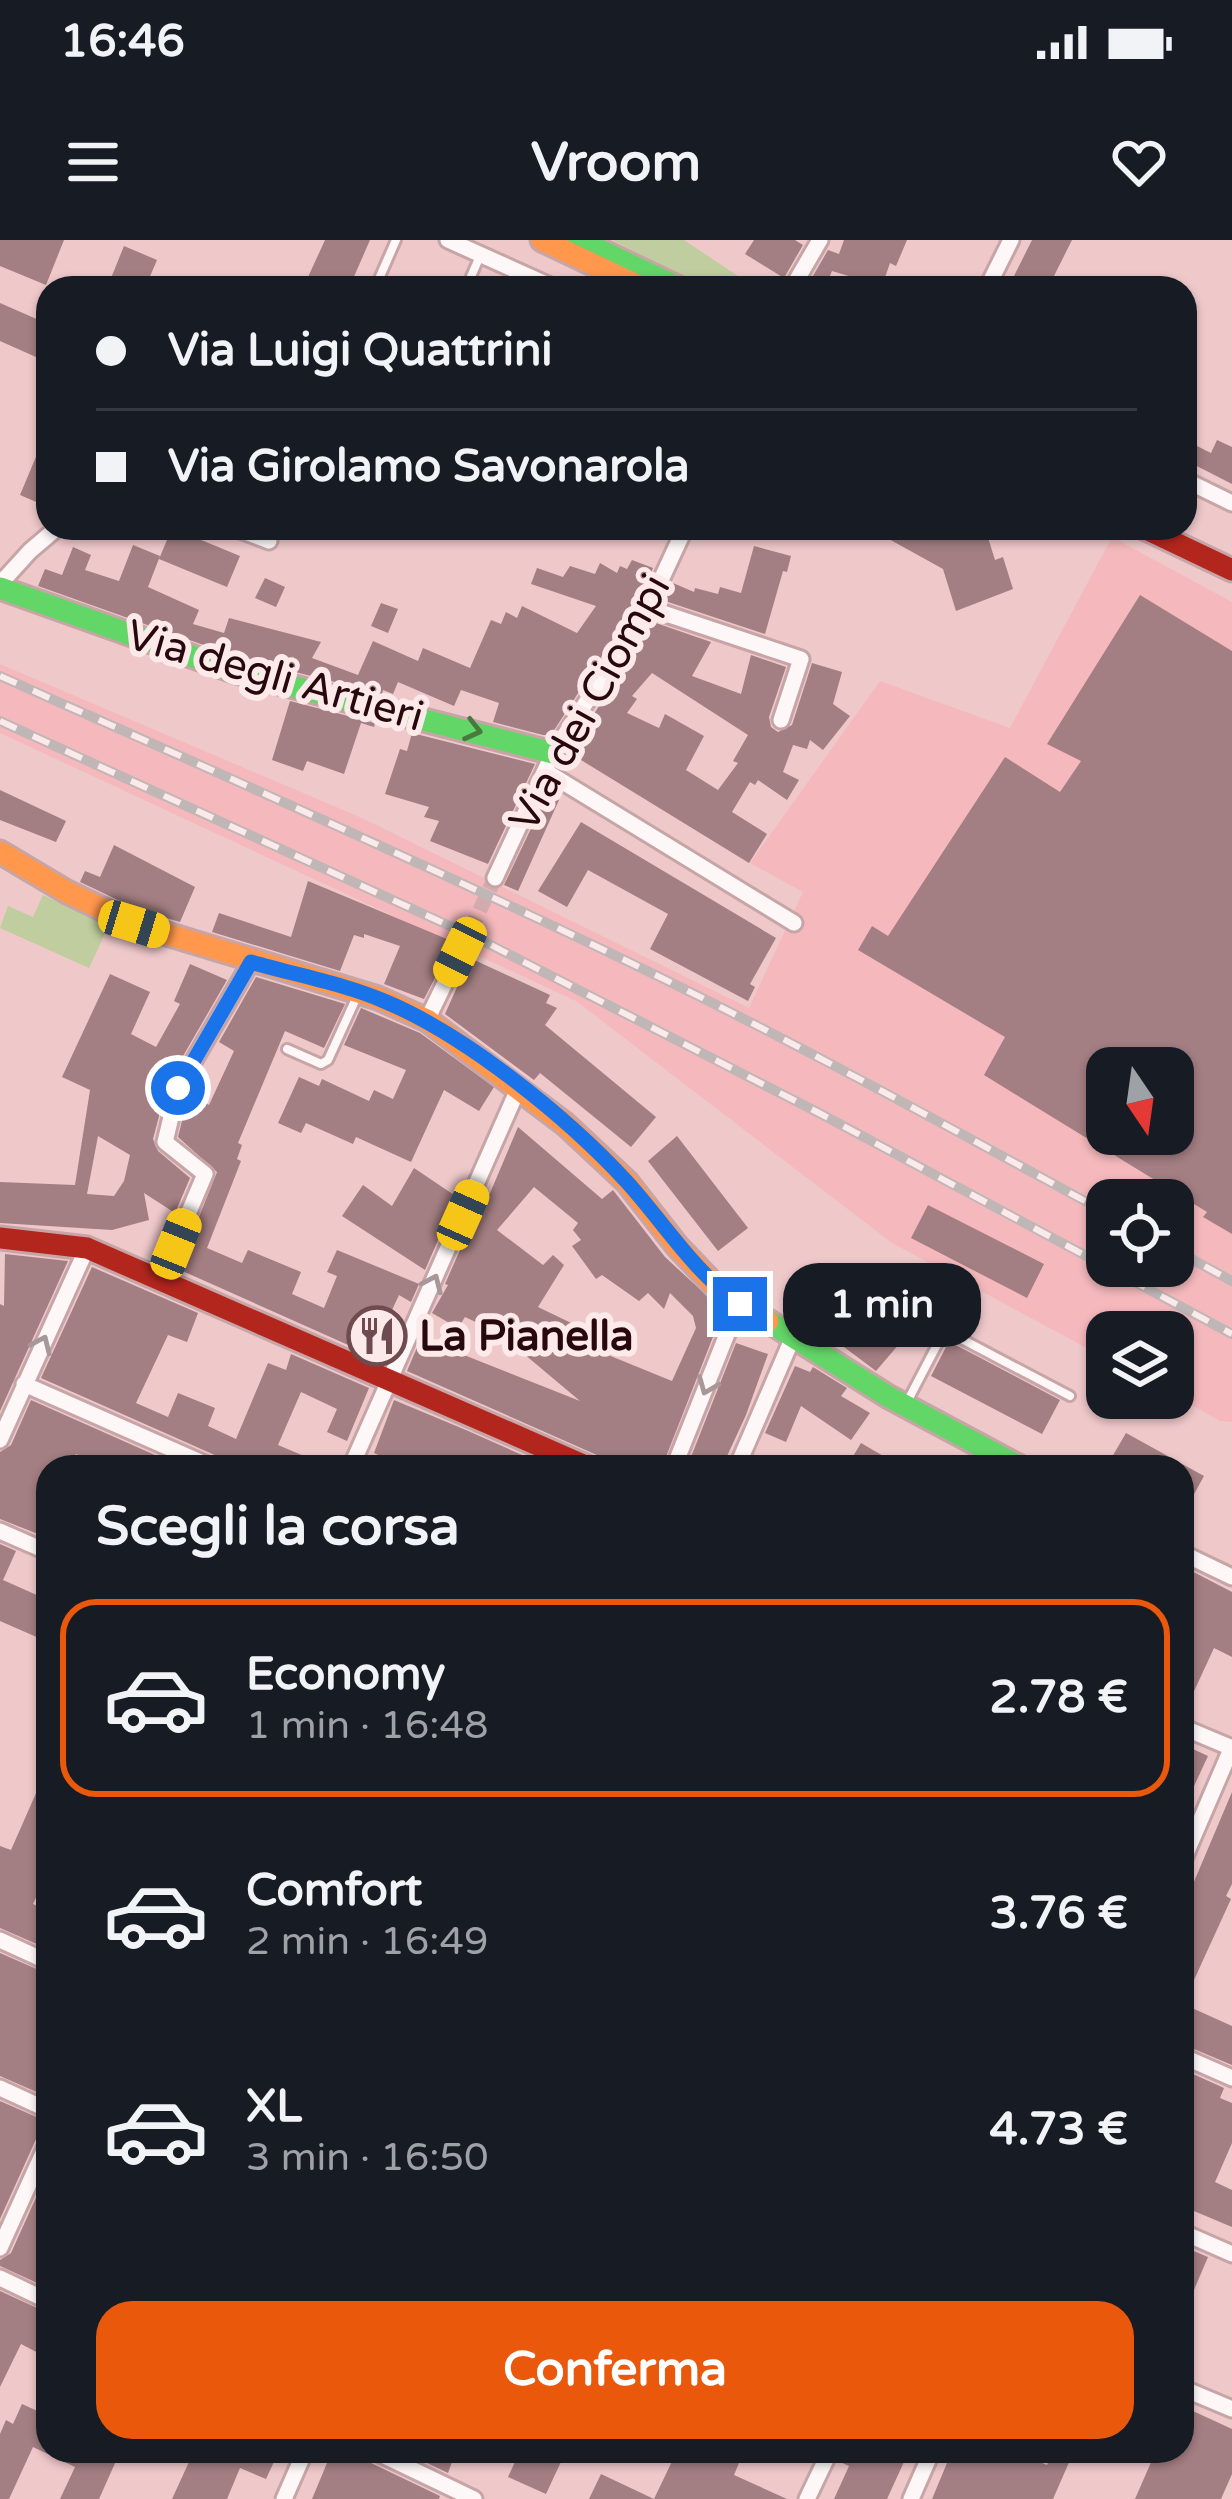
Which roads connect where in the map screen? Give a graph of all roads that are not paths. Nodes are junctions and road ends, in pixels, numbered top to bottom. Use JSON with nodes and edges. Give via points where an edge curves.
{"nodes":[{"id":1,"x":396,"y":240,"type":"edge"},
{"id":2,"x":448,"y":240,"type":"edge"},
{"id":3,"x":542,"y":240,"type":"edge"},
{"id":4,"x":579,"y":240,"type":"edge"},
{"id":5,"x":820,"y":240,"type":"edge"},
{"id":6,"x":1010,"y":240,"type":"edge"},
{"id":7,"x":481,"y":254,"type":"junction"},
{"id":8,"x":380,"y":276,"type":"edge"},
{"id":9,"x":473,"y":276,"type":"edge"},
{"id":10,"x":529,"y":276,"type":"edge"},
{"id":11,"x":605,"y":276,"type":"edge"},
{"id":12,"x":654,"y":276,"type":"edge"},
{"id":13,"x":799,"y":276,"type":"edge"},
{"id":14,"x":993,"y":276,"type":"edge"},
{"id":15,"x":1197,"y":486,"type":"edge"},
{"id":16,"x":1232,"y":503,"type":"edge"},
{"id":17,"x":42,"y":540,"type":"edge"},
{"id":18,"x":679,"y":540,"type":"edge"},
{"id":19,"x":1169,"y":540,"type":"edge"},
{"id":20,"x":1232,"y":570,"type":"edge"},
{"id":21,"x":0,"y":586,"type":"edge"},
{"id":22,"x":648,"y":608,"type":"junction"},
{"id":23,"x":781,"y":720,"type":"dead end"},
{"id":24,"x":549,"y":762,"type":"junction"},
{"id":25,"x":0,"y":852,"type":"edge"},
{"id":26,"x":495,"y":878,"type":"tunnel mouth"},
{"id":27,"x":794,"y":923,"type":"dead end"},
{"id":28,"x":460,"y":952,"type":"tunnel mouth"},
{"id":29,"x":251,"y":962,"type":"junction"},
{"id":30,"x":358,"y":993,"type":"junction"},
{"id":31,"x":427,"y":1020,"type":"junction"},
{"id":32,"x":287,"y":1049,"type":"dead end"},
{"id":33,"x":519,"y":1087,"type":"junction"},
{"id":34,"x":0,"y":1238,"type":"edge"},
{"id":35,"x":87,"y":1248,"type":"junction"},
{"id":36,"x":161,"y":1278,"type":"junction"},
{"id":37,"x":740,"y":1304,"type":"junction"},
{"id":38,"x":793,"y":1337,"type":"junction"},
{"id":39,"x":390,"y":1380,"type":"junction"},
{"id":40,"x":24,"y":1384,"type":"junction"},
{"id":41,"x":1070,"y":1396,"type":"dead end"},
{"id":42,"x":905,"y":1406,"type":"junction"},
{"id":43,"x":0,"y":1440,"type":"edge"},
{"id":44,"x":185,"y":1455,"type":"edge"},
{"id":45,"x":356,"y":1455,"type":"edge"},
{"id":46,"x":561,"y":1455,"type":"edge"},
{"id":47,"x":679,"y":1455,"type":"edge"},
{"id":48,"x":742,"y":1455,"type":"edge"},
{"id":49,"x":997,"y":1455,"type":"edge"},
{"id":50,"x":0,"y":1531,"type":"edge"},
{"id":51,"x":36,"y":1547,"type":"edge"},
{"id":52,"x":1194,"y":1559,"type":"edge"},
{"id":53,"x":1232,"y":1577,"type":"edge"},
{"id":54,"x":1194,"y":1732,"type":"edge"},
{"id":55,"x":1232,"y":1748,"type":"edge"},
{"id":56,"x":1194,"y":1835,"type":"edge"},
{"id":57,"x":0,"y":1940,"type":"edge"},
{"id":58,"x":36,"y":1956,"type":"edge"},
{"id":59,"x":1194,"y":2061,"type":"edge"},
{"id":60,"x":1232,"y":2078,"type":"edge"},
{"id":61,"x":0,"y":2088,"type":"edge"},
{"id":62,"x":36,"y":2104,"type":"edge"},
{"id":63,"x":36,"y":2168,"type":"edge"},
{"id":64,"x":1194,"y":2237,"type":"edge"},
{"id":65,"x":0,"y":2248,"type":"edge"},
{"id":66,"x":1232,"y":2254,"type":"edge"},
{"id":67,"x":0,"y":2278,"type":"edge"},
{"id":68,"x":36,"y":2295,"type":"edge"},
{"id":69,"x":1194,"y":2392,"type":"edge"},
{"id":70,"x":1232,"y":2409,"type":"edge"},
{"id":71,"x":300,"y":2463,"type":"edge"},
{"id":72,"x":399,"y":2463,"type":"edge"},
{"id":73,"x":824,"y":2463,"type":"edge"},
{"id":74,"x":927,"y":2463,"type":"edge"},
{"id":75,"x":284,"y":2499,"type":"edge"},
{"id":76,"x":474,"y":2499,"type":"edge"},
{"id":77,"x":807,"y":2499,"type":"edge"},
{"id":78,"x":911,"y":2499,"type":"edge"}],
"edges":[{"from":1,"to":8,"type":"lane"},
{"from":2,"to":7,"type":"street"},
{"from":3,"to":11,"type":"street"},
{"from":4,"to":12,"type":"street"},
{"from":5,"to":13,"type":"street"},
{"from":6,"to":14,"type":"street"},
{"from":7,"to":9,"type":"lane"},
{"from":7,"to":10,"type":"street"},
{"from":15,"to":16,"type":"street"},
{"from":17,"to":21,"type":"street"},
{"from":18,"to":22,"type":"street","name":"Via dei Ciompi"},
{"from":19,"to":20,"type":"street"},
{"from":21,"to":24,"type":"street","name":"Via degli Artieri","one_way":true,"via":[[135,640]]},
{"from":22,"to":23,"type":"street","via":[[795,654],[802,663]]},
{"from":22,"to":24,"type":"street","name":"Via dei Ciompi"},
{"from":24,"to":26,"type":"street","name":"Via dei Ciompi"},
{"from":24,"to":27,"type":"street"},
{"from":25,"to":29,"type":"street","via":[[107,913]]},
{"from":28,"to":31,"type":"street"},
{"from":29,"to":30,"type":"street"},
{"from":29,"to":36,"type":"street","via":[[178,1088],[165,1142],[205,1174]]},
{"from":30,"to":31,"type":"street"},
{"from":30,"to":32,"type":"lane","via":[[328,1060]]},
{"from":31,"to":33,"type":"street"},
{"from":33,"to":37,"type":"street","via":[[627,1182],[677,1246]]},
{"from":39,"to":33,"type":"street","one_way":true},
{"from":34,"to":35,"type":"street"},
{"from":35,"to":36,"type":"street"},
{"from":40,"to":35,"type":"street","one_way":true},
{"from":36,"to":39,"type":"street"},
{"from":37,"to":38,"type":"street"},
{"from":37,"to":47,"type":"street","one_way":true},
{"from":38,"to":42,"type":"street"},
{"from":38,"to":48,"type":"street"},
{"from":39,"to":45,"type":"street"},
{"from":39,"to":46,"type":"street"},
{"from":40,"to":43,"type":"street"},
{"from":40,"to":44,"type":"street"},
{"from":41,"to":42,"type":"lane","via":[[954,1335],[939,1341]]},
{"from":42,"to":49,"type":"street"},
{"from":50,"to":51,"type":"street"},
{"from":52,"to":53,"type":"street"},
{"from":54,"to":55,"type":"street"},
{"from":55,"to":56,"type":"street"},
{"from":57,"to":58,"type":"street"},
{"from":59,"to":60,"type":"street"},
{"from":61,"to":62,"type":"street"},
{"from":63,"to":65,"type":"street"},
{"from":64,"to":66,"type":"street"},
{"from":67,"to":68,"type":"street"},
{"from":69,"to":70,"type":"street"},
{"from":71,"to":75,"type":"street"},
{"from":72,"to":76,"type":"street"},
{"from":73,"to":77,"type":"street"},
{"from":74,"to":78,"type":"street"}]}
